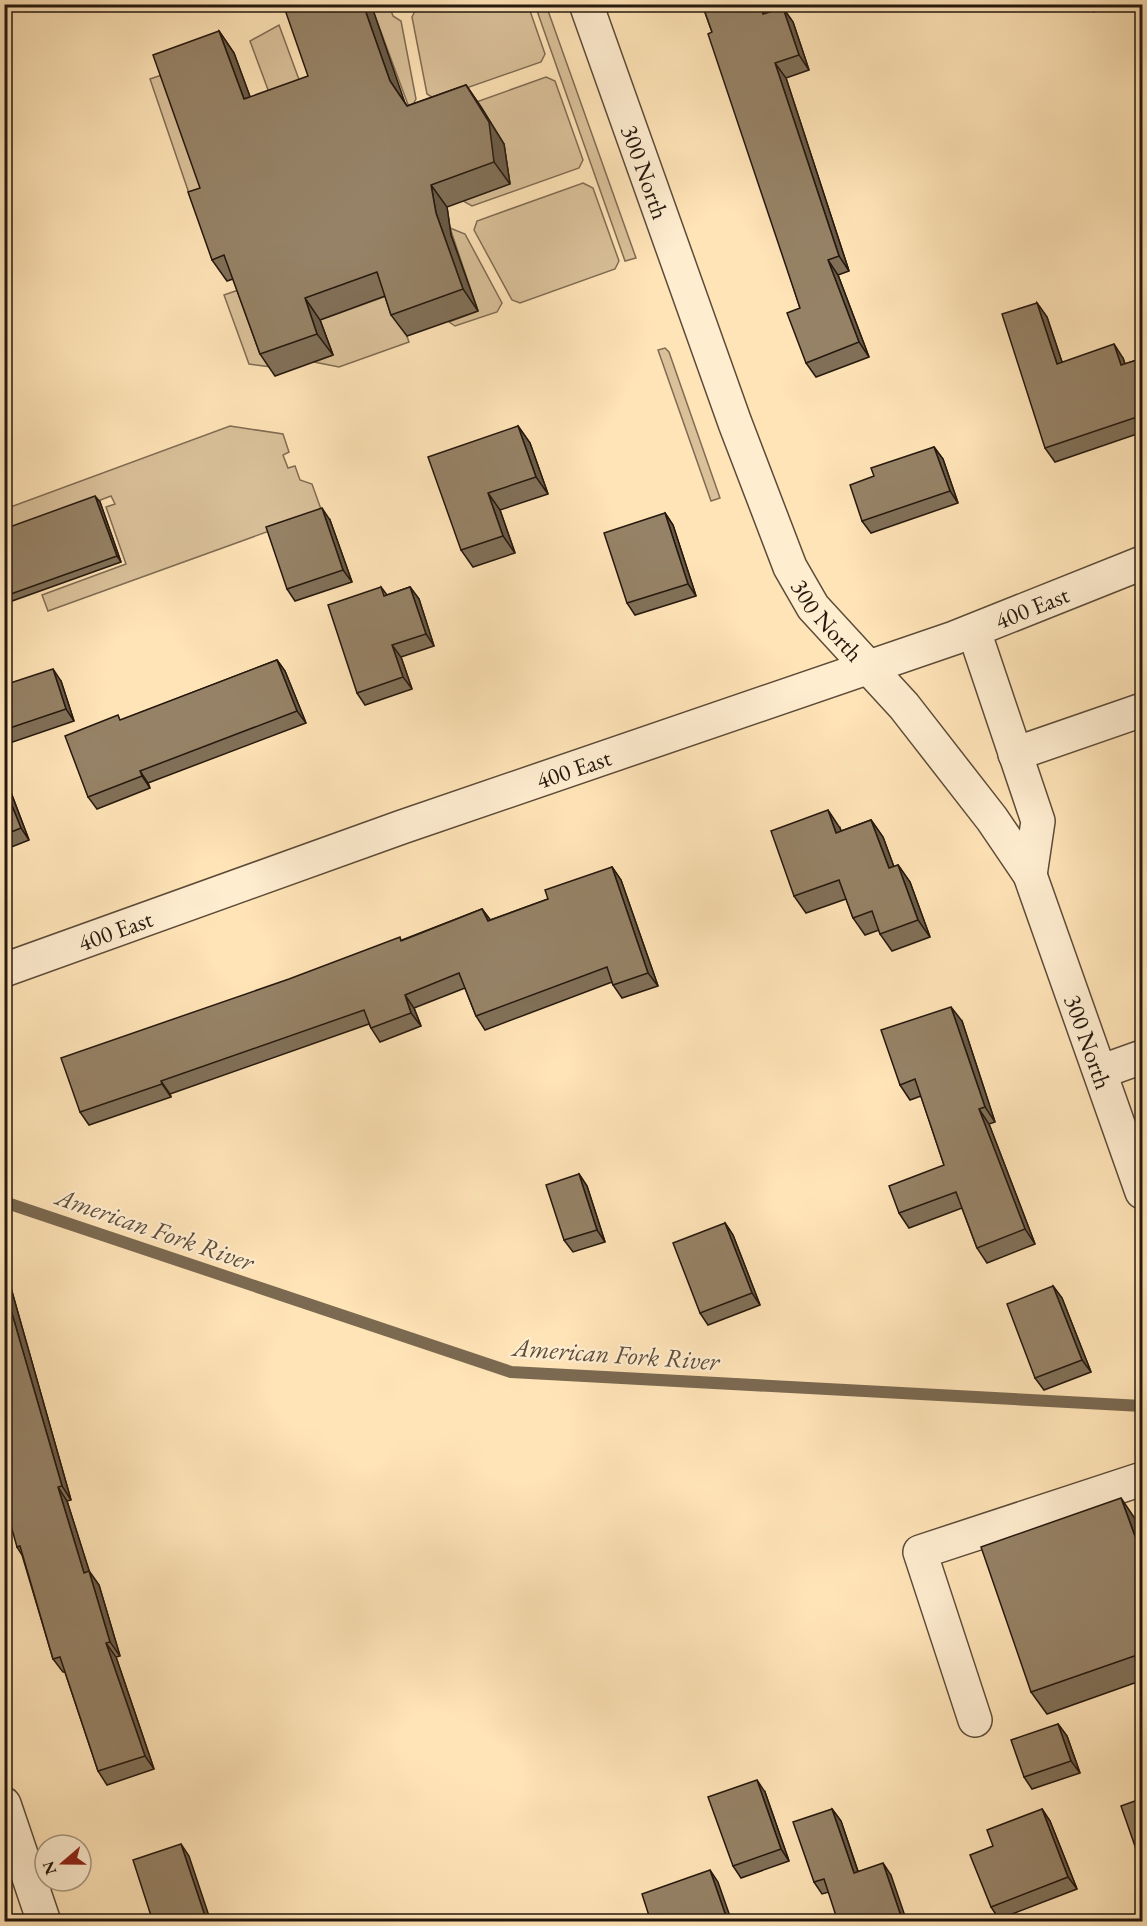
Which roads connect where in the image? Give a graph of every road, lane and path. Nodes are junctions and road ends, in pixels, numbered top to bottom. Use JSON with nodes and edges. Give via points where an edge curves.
{"nodes":[{"id":1,"x":586,"y":4,"type":"edge"},
{"id":2,"x":1143,"y":563,"type":"edge"},
{"id":3,"x":974,"y":631,"type":"junction"},
{"id":4,"x":870,"y":667,"type":"junction"},
{"id":5,"x":1143,"y":710,"type":"edge"},
{"id":6,"x":1015,"y":754,"type":"junction"},
{"id":7,"x":1030,"y":875,"type":"junction"},
{"id":8,"x":4,"y":970,"type":"edge"},
{"id":9,"x":1143,"y":1057,"type":"edge"},
{"id":10,"x":1100,"y":1072,"type":"junction"},
{"id":11,"x":1143,"y":1192,"type":"edge"},
{"id":12,"x":1143,"y":1479,"type":"edge"},
{"id":13,"x":975,"y":1720,"type":"dead end"},
{"id":14,"x":4,"y":1804,"type":"edge"},
{"id":15,"x":44,"y":1922,"type":"edge"}],
"edges":[{"from":1,"to":4,"type":"street","name":"300 North","via":[[790,567],[813,607]]},
{"from":2,"to":3,"type":"street","name":"400 East"},
{"from":3,"to":4,"type":"street","name":"400 East"},
{"from":3,"to":6,"type":"street"},
{"from":4,"to":7,"type":"street","name":"300 North","via":[[992,819]]},
{"from":4,"to":8,"type":"street","name":"400 East","via":[[402,826]]},
{"from":5,"to":6,"type":"street"},
{"from":6,"to":7,"type":"street","via":[[1038,821]]},
{"from":7,"to":10,"type":"street","name":"300 North"},
{"from":9,"to":10,"type":"street"},
{"from":10,"to":11,"type":"street","name":"300 North"},
{"from":12,"to":13,"type":"street","via":[[920,1552]]},
{"from":14,"to":15,"type":"street"}]}
